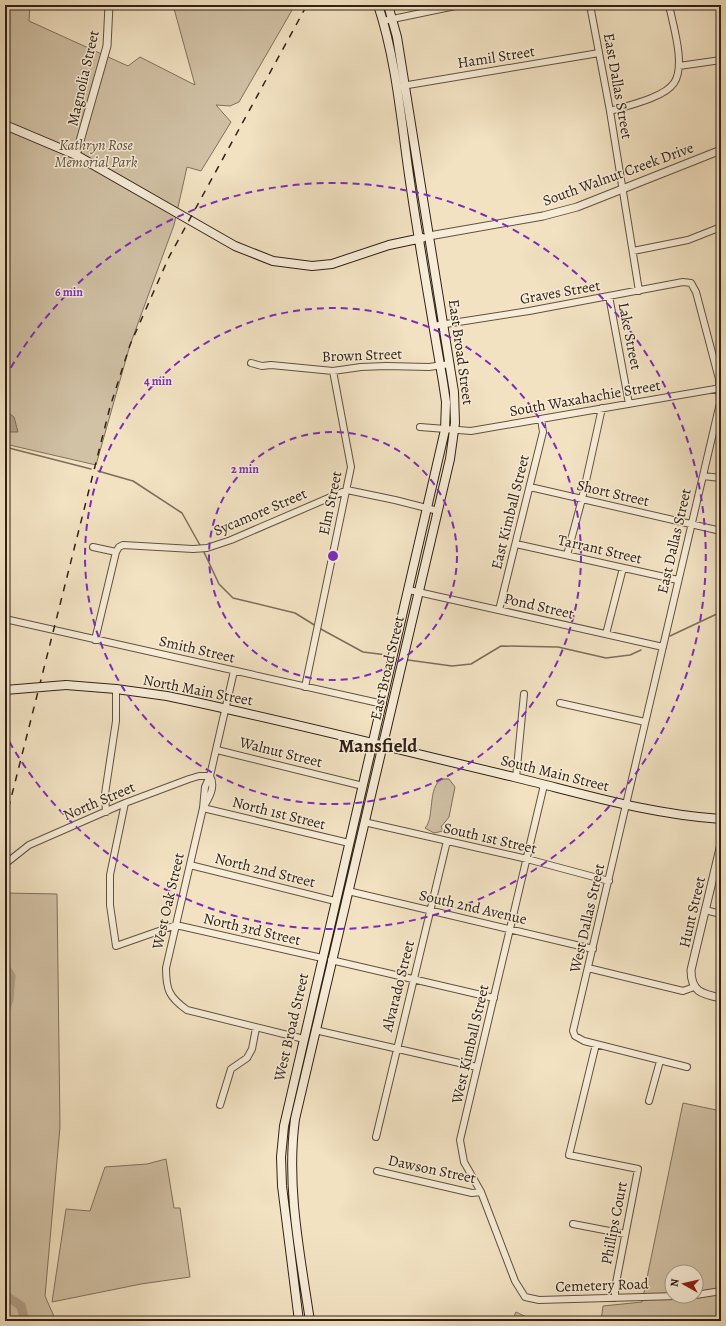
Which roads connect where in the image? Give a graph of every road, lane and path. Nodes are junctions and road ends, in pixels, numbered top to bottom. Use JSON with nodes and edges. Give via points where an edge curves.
{"nodes":[{"id":1,"x":108,"y":5,"type":"edge"},
{"id":2,"x":378,"y":5,"type":"edge"},
{"id":3,"x":388,"y":5,"type":"edge"},
{"id":4,"x":460,"y":5,"type":"edge"},
{"id":5,"x":590,"y":5,"type":"edge"},
{"id":6,"x":670,"y":5,"type":"edge"},
{"id":7,"x":393,"y":19,"type":"junction"},
{"id":8,"x":383,"y":21,"type":"junction"},
{"id":9,"x":599,"y":53,"type":"junction"},
{"id":10,"x":721,"y":60,"type":"edge"},
{"id":11,"x":679,"y":66,"type":"junction"},
{"id":12,"x":405,"y":86,"type":"junction"},
{"id":13,"x":396,"y":87,"type":"junction"},
{"id":14,"x":610,"y":111,"type":"junction"},
{"id":15,"x":5,"y":125,"type":"edge"},
{"id":16,"x":721,"y":150,"type":"edge"},
{"id":17,"x":415,"y":152,"type":"junction"},
{"id":18,"x":406,"y":153,"type":"junction"},
{"id":19,"x":76,"y":155,"type":"junction"},
{"id":20,"x":622,"y":188,"type":"junction"},
{"id":21,"x":721,"y":227,"type":"edge"},
{"id":22,"x":429,"y":236,"type":"junction"},
{"id":23,"x":418,"y":238,"type":"junction"},
{"id":24,"x":633,"y":251,"type":"junction"},
{"id":25,"x":691,"y":283,"type":"joint"},
{"id":26,"x":638,"y":291,"type":"junction"},
{"id":27,"x":609,"y":296,"type":"junction"},
{"id":28,"x":443,"y":324,"type":"junction"},
{"id":29,"x":433,"y":326,"type":"junction"},
{"id":30,"x":251,"y":364,"type":"dead end"},
{"id":31,"x":450,"y":364,"type":"junction"},
{"id":32,"x":440,"y":366,"type":"junction"},
{"id":33,"x":333,"y":371,"type":"junction"},
{"id":34,"x":721,"y":388,"type":"edge"},
{"id":35,"x":629,"y":404,"type":"junction"},
{"id":36,"x":602,"y":408,"type":"junction"},
{"id":37,"x":541,"y":419,"type":"junction"},
{"id":38,"x":420,"y":427,"type":"dead end"},
{"id":39,"x":445,"y":430,"type":"junction"},
{"id":40,"x":454,"y":431,"type":"junction"},
{"id":41,"x":702,"y":476,"type":"junction"},
{"id":42,"x":721,"y":478,"type":"edge"},
{"id":43,"x":530,"y":487,"type":"junction"},
{"id":44,"x":347,"y":490,"type":"junction"},
{"id":45,"x":582,"y":499,"type":"junction"},
{"id":46,"x":428,"y":509,"type":"junction"},
{"id":47,"x":438,"y":511,"type":"junction"},
{"id":48,"x":691,"y":525,"type":"junction"},
{"id":49,"x":721,"y":531,"type":"edge"},
{"id":50,"x":516,"y":544,"type":"junction"},
{"id":51,"x":93,"y":547,"type":"dead end"},
{"id":52,"x":116,"y":552,"type":"junction"},
{"id":53,"x":567,"y":554,"type":"junction"},
{"id":54,"x":623,"y":568,"type":"junction"},
{"id":55,"x":678,"y":580,"type":"junction"},
{"id":56,"x":409,"y":590,"type":"junction"},
{"id":57,"x":418,"y":593,"type":"junction"},
{"id":58,"x":499,"y":610,"type":"junction"},
{"id":59,"x":5,"y":619,"type":"edge"},
{"id":60,"x":606,"y":634,"type":"junction"},
{"id":61,"x":95,"y":640,"type":"junction"},
{"id":62,"x":398,"y":640,"type":"junction"},
{"id":63,"x":407,"y":642,"type":"junction"},
{"id":64,"x":663,"y":647,"type":"junction"},
{"id":65,"x":234,"y":671,"type":"junction"},
{"id":66,"x":389,"y":676,"type":"junction"},
{"id":67,"x":398,"y":678,"type":"junction"},
{"id":68,"x":305,"y":687,"type":"junction"},
{"id":69,"x":116,"y":689,"type":"junction"},
{"id":70,"x":5,"y":690,"type":"edge"},
{"id":71,"x":524,"y":694,"type":"dead end"},
{"id":72,"x":383,"y":704,"type":"junction"},
{"id":73,"x":560,"y":704,"type":"dead end"},
{"id":74,"x":226,"y":709,"type":"junction"},
{"id":75,"x":645,"y":722,"type":"junction"},
{"id":76,"x":373,"y":744,"type":"junction"},
{"id":77,"x":383,"y":747,"type":"junction"},
{"id":78,"x":217,"y":750,"type":"junction"},
{"id":79,"x":210,"y":776,"type":"junction"},
{"id":80,"x":516,"y":778,"type":"junction"},
{"id":81,"x":544,"y":785,"type":"junction"},
{"id":82,"x":363,"y":786,"type":"junction"},
{"id":83,"x":125,"y":803,"type":"junction"},
{"id":84,"x":626,"y":806,"type":"junction"},
{"id":85,"x":203,"y":808,"type":"junction"},
{"id":86,"x":106,"y":812,"type":"junction"},
{"id":87,"x":721,"y":819,"type":"edge"},
{"id":88,"x":355,"y":820,"type":"junction"},
{"id":89,"x":364,"y":822,"type":"junction"},
{"id":90,"x":447,"y":841,"type":"junction"},
{"id":91,"x":349,"y":843,"type":"junction"},
{"id":92,"x":721,"y":844,"type":"edge"},
{"id":93,"x":527,"y":859,"type":"junction"},
{"id":94,"x":5,"y":864,"type":"edge"},
{"id":95,"x":190,"y":864,"type":"junction"},
{"id":96,"x":609,"y":881,"type":"junction"},
{"id":97,"x":348,"y":891,"type":"junction"},
{"id":98,"x":335,"y":901,"type":"junction"},
{"id":99,"x":430,"y":910,"type":"junction"},
{"id":100,"x":705,"y":910,"type":"junction"},
{"id":101,"x":721,"y":914,"type":"edge"},
{"id":102,"x":176,"y":925,"type":"junction"},
{"id":103,"x":510,"y":930,"type":"junction"},
{"id":104,"x":593,"y":949,"type":"junction"},
{"id":105,"x":322,"y":958,"type":"junction"},
{"id":106,"x":331,"y":960,"type":"junction"},
{"id":107,"x":588,"y":968,"type":"junction"},
{"id":108,"x":413,"y":979,"type":"junction"},
{"id":109,"x":694,"y":987,"type":"junction"},
{"id":110,"x":494,"y":998,"type":"junction"},
{"id":111,"x":721,"y":998,"type":"edge"},
{"id":112,"x":256,"y":1028,"type":"junction"},
{"id":113,"x":315,"y":1030,"type":"junction"},
{"id":114,"x":308,"y":1040,"type":"junction"},
{"id":115,"x":596,"y":1044,"type":"junction"},
{"id":116,"x":396,"y":1049,"type":"junction"},
{"id":117,"x":660,"y":1061,"type":"junction"},
{"id":118,"x":478,"y":1067,"type":"junction"},
{"id":119,"x":687,"y":1067,"type":"dead end"},
{"id":120,"x":649,"y":1101,"type":"dead end"},
{"id":121,"x":220,"y":1105,"type":"dead end"},
{"id":122,"x":376,"y":1137,"type":"dead end"},
{"id":123,"x":281,"y":1168,"type":"junction"},
{"id":124,"x":291,"y":1168,"type":"junction"},
{"id":125,"x":377,"y":1170,"type":"dead end"},
{"id":126,"x":481,"y":1192,"type":"junction"},
{"id":127,"x":573,"y":1224,"type":"dead end"},
{"id":128,"x":625,"y":1234,"type":"junction"},
{"id":129,"x":301,"y":1262,"type":"junction"},
{"id":130,"x":292,"y":1264,"type":"junction"},
{"id":131,"x":721,"y":1291,"type":"edge"},
{"id":132,"x":704,"y":1294,"type":"edge"},
{"id":133,"x":664,"y":1296,"type":"edge"},
{"id":134,"x":527,"y":1298,"type":"joint"},
{"id":135,"x":615,"y":1298,"type":"junction"},
{"id":136,"x":299,"y":1321,"type":"edge"},
{"id":137,"x":310,"y":1321,"type":"edge"}],
"edges":[{"from":1,"to":19,"type":"street","name":"Magnolia Street","via":[[107,46]]},
{"from":2,"to":8,"type":"main road","name":"East Broad Street"},
{"from":3,"to":7,"type":"main road","name":"East Broad Street"},
{"from":4,"to":7,"type":"street"},
{"from":5,"to":9,"type":"street","name":"East Dallas Street"},
{"from":6,"to":11,"type":"street"},
{"from":7,"to":8,"type":"street"},
{"from":7,"to":12,"type":"main road","name":"East Broad Street"},
{"from":8,"to":13,"type":"main road","name":"East Broad Street"},
{"from":9,"to":12,"type":"street","name":"Hamil Street"},
{"from":9,"to":14,"type":"street","name":"East Dallas Street"},
{"from":10,"to":11,"type":"street"},
{"from":11,"to":14,"type":"street","via":[[675,83],[671,87],[643,101]]},
{"from":12,"to":13,"type":"street","name":"Hamil Street"},
{"from":12,"to":17,"type":"main road","name":"East Broad Street"},
{"from":13,"to":18,"type":"main road","name":"East Broad Street"},
{"from":14,"to":20,"type":"street","name":"East Dallas Street"},
{"from":15,"to":19,"type":"main road"},
{"from":16,"to":20,"type":"street","name":"South Walnut Creek Drive"},
{"from":17,"to":18,"type":"main road"},
{"from":17,"to":22,"type":"main road","name":"East Broad Street"},
{"from":18,"to":23,"type":"main road","name":"East Broad Street"},
{"from":19,"to":23,"type":"main road","via":[[235,246],[273,262],[312,266],[332,264]]},
{"from":20,"to":22,"type":"street","name":"South Walnut Creek Drive","via":[[577,207],[543,216]]},
{"from":20,"to":24,"type":"street","name":"East Dallas Street"},
{"from":21,"to":24,"type":"street","via":[[688,240]]},
{"from":22,"to":23,"type":"main road"},
{"from":22,"to":28,"type":"main road","name":"East Broad Street"},
{"from":23,"to":29,"type":"main road","name":"East Broad Street"},
{"from":24,"to":26,"type":"street","name":"East Dallas Street"},
{"from":25,"to":26,"type":"street","name":"Graves Street","via":[[683,282]]},
{"from":25,"to":34,"type":"street","name":"East Dallas Street","via":[[708,332]]},
{"from":26,"to":27,"type":"street","name":"Graves Street"},
{"from":27,"to":28,"type":"street","name":"Graves Street"},
{"from":27,"to":35,"type":"street","name":"Lake Street"},
{"from":28,"to":29,"type":"street","name":"Graves Street"},
{"from":28,"to":31,"type":"main road","name":"East Broad Street"},
{"from":29,"to":32,"type":"main road","name":"East Broad Street"},
{"from":30,"to":33,"type":"street","name":"Brown Street"},
{"from":31,"to":32,"type":"street","name":"Brown Street"},
{"from":31,"to":40,"type":"main road","name":"East Broad Street","via":[[455,400]]},
{"from":32,"to":33,"type":"street","name":"Brown Street","via":[[380,366]]},
{"from":32,"to":39,"type":"main road","name":"East Broad Street","via":[[445,398]]},
{"from":33,"to":44,"type":"street","name":"Elm Street","via":[[351,462]]},
{"from":34,"to":35,"type":"street","name":"South Waxahachie Street"},
{"from":34,"to":41,"type":"street","name":"East Dallas Street"},
{"from":35,"to":36,"type":"street","name":"South Waxahachie Street"},
{"from":36,"to":37,"type":"street","name":"South Waxahachie Street"},
{"from":36,"to":45,"type":"street"},
{"from":37,"to":40,"type":"street","name":"South Waxahachie Street","via":[[471,431]]},
{"from":37,"to":43,"type":"street","name":"East Kimball Street","via":[[543,432]]},
{"from":38,"to":39,"type":"street","name":"South Waxahachie Street"},
{"from":39,"to":40,"type":"street","name":"South Waxahachie Street"},
{"from":39,"to":46,"type":"main road","name":"East Broad Street"},
{"from":40,"to":47,"type":"main road","name":"East Broad Street"},
{"from":41,"to":42,"type":"street"},
{"from":41,"to":48,"type":"street","name":"East Dallas Street"},
{"from":43,"to":45,"type":"street","name":"Short Street"},
{"from":43,"to":50,"type":"street","name":"East Kimball Street"},
{"from":44,"to":46,"type":"street"},
{"from":44,"to":52,"type":"street","name":"Sycamore Street","via":[[216,546],[200,548],[127,545],[119,547]]},
{"from":44,"to":68,"type":"street","name":"Elm Street"},
{"from":45,"to":48,"type":"street","name":"Short Street"},
{"from":45,"to":53,"type":"street"},
{"from":46,"to":47,"type":"street"},
{"from":46,"to":56,"type":"main road","name":"East Broad Street"},
{"from":47,"to":57,"type":"main road","name":"East Broad Street"},
{"from":48,"to":49,"type":"street","name":"Short Street"},
{"from":48,"to":55,"type":"street","name":"East Dallas Street"},
{"from":50,"to":53,"type":"street","name":"Tarrant Street"},
{"from":50,"to":58,"type":"street","name":"East Kimball Street"},
{"from":51,"to":52,"type":"street"},
{"from":52,"to":61,"type":"street"},
{"from":53,"to":54,"type":"street","name":"Tarrant Street"},
{"from":54,"to":55,"type":"street","name":"Tarrant Street"},
{"from":54,"to":60,"type":"street"},
{"from":55,"to":64,"type":"street","name":"East Dallas Street"},
{"from":56,"to":57,"type":"street","name":"Pond Street"},
{"from":56,"to":62,"type":"main road","name":"East Broad Street"},
{"from":57,"to":58,"type":"street","name":"Pond Street"},
{"from":57,"to":63,"type":"main road","name":"East Broad Street"},
{"from":58,"to":60,"type":"street","name":"Pond Street"},
{"from":59,"to":61,"type":"street","name":"Smith Street"},
{"from":60,"to":64,"type":"street","name":"Pond Street"},
{"from":61,"to":65,"type":"street","name":"Smith Street"},
{"from":62,"to":63,"type":"main road"},
{"from":62,"to":66,"type":"main road","name":"East Broad Street"},
{"from":63,"to":67,"type":"main road","name":"East Broad Street"},
{"from":64,"to":75,"type":"street","name":"East Dallas Street"},
{"from":65,"to":68,"type":"street","name":"Smith Street"},
{"from":65,"to":74,"type":"street","name":"West Oak Street"},
{"from":66,"to":67,"type":"main road"},
{"from":66,"to":72,"type":"main road","name":"East Broad Street"},
{"from":67,"to":77,"type":"main road","name":"East Broad Street"},
{"from":68,"to":72,"type":"street","name":"Smith Street"},
{"from":69,"to":70,"type":"main road","name":"North Main Street","bridge":true,"via":[[66,686]]},
{"from":69,"to":74,"type":"main road","name":"North Main Street"},
{"from":69,"to":86,"type":"street","via":[[116,722],[105,794]]},
{"from":71,"to":80,"type":"street"},
{"from":72,"to":76,"type":"main road","name":"East Broad Street"},
{"from":73,"to":75,"type":"street"},
{"from":74,"to":76,"type":"main road","name":"North Main Street"},
{"from":74,"to":78,"type":"street","name":"West Oak Street"},
{"from":75,"to":84,"type":"street","name":"East Dallas Street"},
{"from":76,"to":77,"type":"main road","name":"North Main Street"},
{"from":76,"to":82,"type":"main road","name":"West Broad Street"},
{"from":77,"to":80,"type":"main road","name":"South Main Street"},
{"from":77,"to":89,"type":"main road","name":"West Broad Street"},
{"from":78,"to":79,"type":"street","name":"West Oak Street"},
{"from":78,"to":82,"type":"street","name":"Walnut Street"},
{"from":79,"to":83,"type":"street","name":"North Street","via":[[189,779]]},
{"from":79,"to":85,"type":"street","name":"West Oak Street","via":[[205,787]]},
{"from":80,"to":81,"type":"main road","name":"South Main Street"},
{"from":81,"to":84,"type":"main road","name":"South Main Street"},
{"from":81,"to":93,"type":"street","name":"West Kimball Street"},
{"from":82,"to":88,"type":"main road","name":"West Broad Street"},
{"from":83,"to":86,"type":"street","name":"North Street"},
{"from":83,"to":102,"type":"street","via":[[110,874],[110,906],[116,946]]},
{"from":84,"to":87,"type":"main road","name":"South Main Street","via":[[667,814]]},
{"from":84,"to":96,"type":"street","name":"West Dallas Street"},
{"from":85,"to":91,"type":"street","name":"North 1st Street"},
{"from":85,"to":95,"type":"street","name":"West Oak Street"},
{"from":86,"to":94,"type":"street","name":"North Street","via":[[29,845]]},
{"from":88,"to":89,"type":"main road"},
{"from":88,"to":91,"type":"main road","name":"West Broad Street"},
{"from":89,"to":90,"type":"street","name":"South 1st Street"},
{"from":89,"to":97,"type":"main road","name":"West Broad Street"},
{"from":90,"to":93,"type":"street","name":"South 1st Street"},
{"from":90,"to":99,"type":"street","name":"Alvarado Street"},
{"from":91,"to":98,"type":"main road","name":"West Broad Street"},
{"from":92,"to":100,"type":"street","name":"Hunt Street"},
{"from":93,"to":96,"type":"street","name":"South 1st Street"},
{"from":93,"to":103,"type":"street","name":"West Kimball Street"},
{"from":95,"to":98,"type":"street","name":"North 2nd Street"},
{"from":95,"to":102,"type":"street","name":"West Oak Street"},
{"from":96,"to":104,"type":"street","name":"West Dallas Street"},
{"from":97,"to":99,"type":"street","name":"South 2nd Avenue"},
{"from":97,"to":106,"type":"main road","name":"West Broad Street"},
{"from":98,"to":105,"type":"main road","name":"West Broad Street"},
{"from":99,"to":103,"type":"street","name":"South 2nd Avenue"},
{"from":99,"to":108,"type":"street","name":"Alvarado Street"},
{"from":100,"to":101,"type":"street"},
{"from":100,"to":109,"type":"street","name":"Hunt Street","via":[[691,970]]},
{"from":102,"to":105,"type":"street","name":"North 3rd Street"},
{"from":102,"to":112,"type":"street","name":"West Oak Street","via":[[166,968],[166,979],[174,1000],[187,1010]]},
{"from":103,"to":104,"type":"street","name":"South 2nd Avenue"},
{"from":103,"to":110,"type":"street","name":"West Kimball Street"},
{"from":104,"to":107,"type":"street","name":"West Dallas Street"},
{"from":105,"to":106,"type":"main road"},
{"from":105,"to":114,"type":"main road","name":"West Broad Street"},
{"from":106,"to":108,"type":"street"},
{"from":106,"to":113,"type":"main road","name":"West Broad Street"},
{"from":107,"to":109,"type":"street","via":[[683,991]]},
{"from":107,"to":115,"type":"street","name":"West Dallas Street","via":[[573,1031],[575,1036]]},
{"from":108,"to":110,"type":"street"},
{"from":108,"to":116,"type":"street","name":"Alvarado Street"},
{"from":109,"to":111,"type":"street"},
{"from":110,"to":118,"type":"street","name":"West Kimball Street"},
{"from":112,"to":114,"type":"street"},
{"from":112,"to":121,"type":"street","via":[[252,1049],[247,1058],[231,1069]]},
{"from":113,"to":114,"type":"main road","name":"West Broad Street"},
{"from":113,"to":116,"type":"street"},
{"from":114,"to":123,"type":"main road","name":"West Broad Street","via":[[284,1126]]},
{"from":114,"to":124,"type":"main road","name":"West Broad Street","via":[[296,1111]]},
{"from":115,"to":117,"type":"street"},
{"from":115,"to":128,"type":"street","name":"Phillips Court","via":[[569,1155],[638,1170]]},
{"from":116,"to":118,"type":"street"},
{"from":116,"to":122,"type":"street","name":"Alvarado Street"},
{"from":117,"to":119,"type":"street"},
{"from":117,"to":120,"type":"street"},
{"from":118,"to":126,"type":"street","name":"West Kimball Street","via":[[460,1140],[464,1162]]},
{"from":123,"to":124,"type":"main road"},
{"from":123,"to":130,"type":"main road","name":"West Broad Street"},
{"from":124,"to":129,"type":"main road","name":"West Broad Street"},
{"from":125,"to":126,"type":"street","name":"Dawson Street","via":[[472,1193]]},
{"from":126,"to":134,"type":"street","name":"West Kimball Street","via":[[515,1281]]},
{"from":127,"to":128,"type":"street"},
{"from":128,"to":135,"type":"street","name":"Phillips Court"},
{"from":129,"to":130,"type":"main road"},
{"from":129,"to":137,"type":"main road","name":"West Broad Street"},
{"from":130,"to":136,"type":"main road","name":"West Broad Street"},
{"from":131,"to":132,"type":"street"},
{"from":133,"to":135,"type":"street","name":"Cemetery Road"},
{"from":134,"to":135,"type":"street","name":"Cemetery Road"}]}
